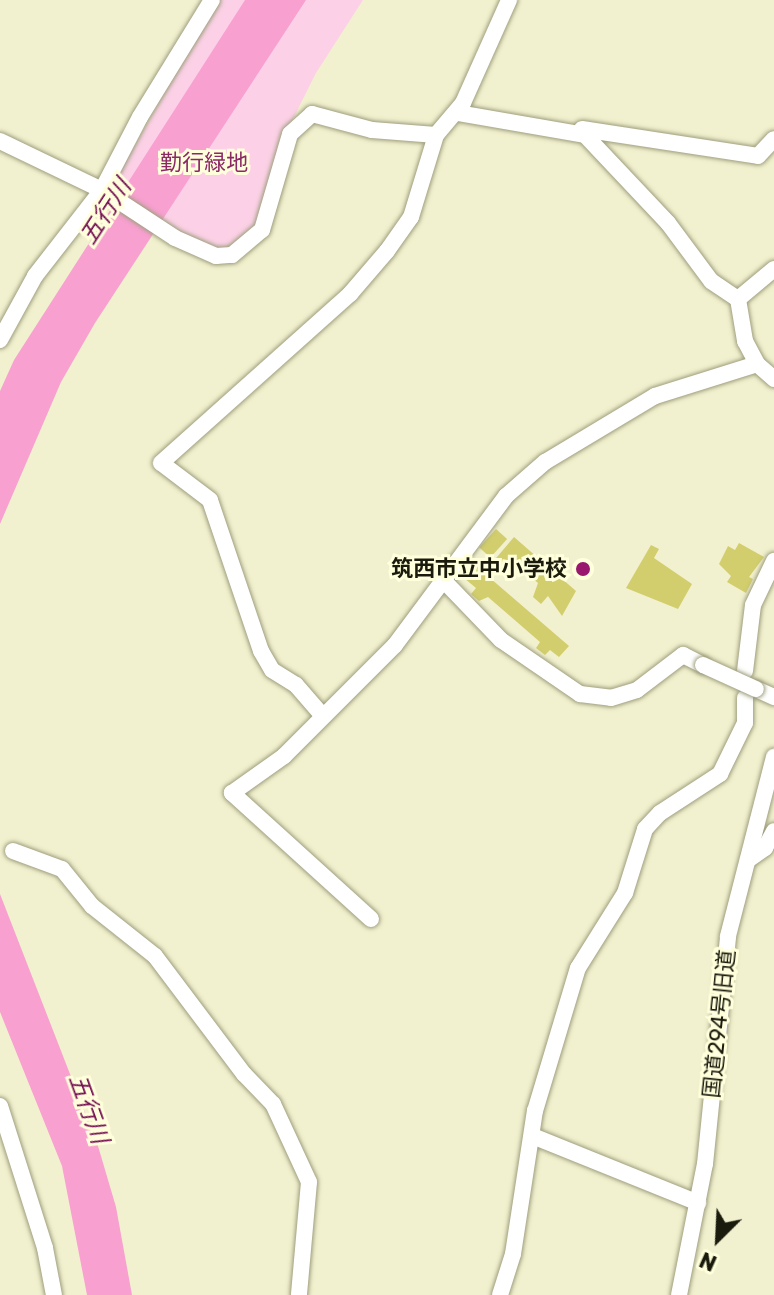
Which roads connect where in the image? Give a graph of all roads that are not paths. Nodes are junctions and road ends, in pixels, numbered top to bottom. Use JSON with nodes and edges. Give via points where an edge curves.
{"nodes":[{"id":1,"x":212,"y":0,"type":"edge"},
{"id":2,"x":509,"y":0,"type":"edge"},
{"id":3,"x":458,"y":113,"type":"junction"},
{"id":4,"x":572,"y":129,"type":"junction"},
{"id":5,"x":436,"y":135,"type":"junction"},
{"id":6,"x":774,"y":139,"type":"edge"},
{"id":7,"x":0,"y":141,"type":"edge"},
{"id":8,"x":105,"y":191,"type":"junction"},
{"id":9,"x":774,"y":269,"type":"edge"},
{"id":10,"x":738,"y":299,"type":"junction"},
{"id":11,"x":0,"y":340,"type":"edge"},
{"id":12,"x":757,"y":364,"type":"junction"},
{"id":13,"x":774,"y":379,"type":"edge"},
{"id":14,"x":774,"y":561,"type":"edge"},
{"id":15,"x":446,"y":583,"type":"junction"},
{"id":16,"x":745,"y":671,"type":"dead end"},
{"id":17,"x":751,"y":693,"type":"junction"},
{"id":18,"x":774,"y":697,"type":"edge"},
{"id":19,"x":322,"y":715,"type":"junction"},
{"id":20,"x":774,"y":757,"type":"edge"},
{"id":21,"x":774,"y":831,"type":"edge"},
{"id":22,"x":13,"y":851,"type":"dead end"},
{"id":23,"x":748,"y":860,"type":"junction"},
{"id":24,"x":371,"y":919,"type":"dead end"},
{"id":25,"x":0,"y":1106,"type":"edge"},
{"id":26,"x":535,"y":1137,"type":"junction"},
{"id":27,"x":698,"y":1203,"type":"junction"},
{"id":28,"x":54,"y":1295,"type":"edge"},
{"id":29,"x":299,"y":1295,"type":"edge"},
{"id":30,"x":500,"y":1295,"type":"edge"},
{"id":31,"x":679,"y":1295,"type":"edge"}],
"edges":[{"from":1,"to":8,"type":"street","via":[[140,117]]},
{"from":2,"to":3,"type":"street"},
{"from":3,"to":4,"type":"street"},
{"from":3,"to":5,"type":"street"},
{"from":4,"to":6,"type":"street","via":[[758,156]]},
{"from":4,"to":10,"type":"street","via":[[599,145],[711,281]]},
{"from":5,"to":8,"type":"street","via":[[372,130],[312,114],[290,134],[270,213],[254,242],[232,255],[216,256],[172,236]]},
{"from":5,"to":19,"type":"street","via":[[411,217],[350,294],[161,463],[210,500],[261,651],[272,670],[296,685]]},
{"from":7,"to":8,"type":"street"},
{"from":8,"to":11,"type":"street","via":[[35,276]]},
{"from":9,"to":10,"type":"street"},
{"from":10,"to":12,"type":"street","via":[[745,341]]},
{"from":12,"to":13,"type":"street"},
{"from":12,"to":15,"type":"street","via":[[655,396],[545,462],[506,496]]},
{"from":14,"to":16,"type":"street","via":[[753,605]]},
{"from":15,"to":17,"type":"street","bridge":true,"via":[[501,640],[580,694],[611,698],[637,690],[683,655]]},
{"from":15,"to":19,"type":"street","via":[[395,645]]},
{"from":17,"to":18,"type":"street"},
{"from":17,"to":26,"type":"street","via":[[745,723],[720,774],[660,813],[645,829],[625,893],[578,968],[535,1111]]},
{"from":19,"to":24,"type":"street","via":[[284,756],[232,793]]},
{"from":20,"to":23,"type":"street","name":"国道294号旧道"},
{"from":21,"to":23,"type":"street","via":[[765,848]]},
{"from":22,"to":29,"type":"street","via":[[62,869],[92,906],[155,956],[273,1104],[309,1182]]},
{"from":23,"to":27,"type":"street","name":"国道294号旧道","via":[[722,980]]},
{"from":25,"to":28,"type":"street","via":[[45,1248]]},
{"from":26,"to":27,"type":"street"},
{"from":26,"to":30,"type":"street"},
{"from":27,"to":31,"type":"street","name":"国道294号旧道"}]}
